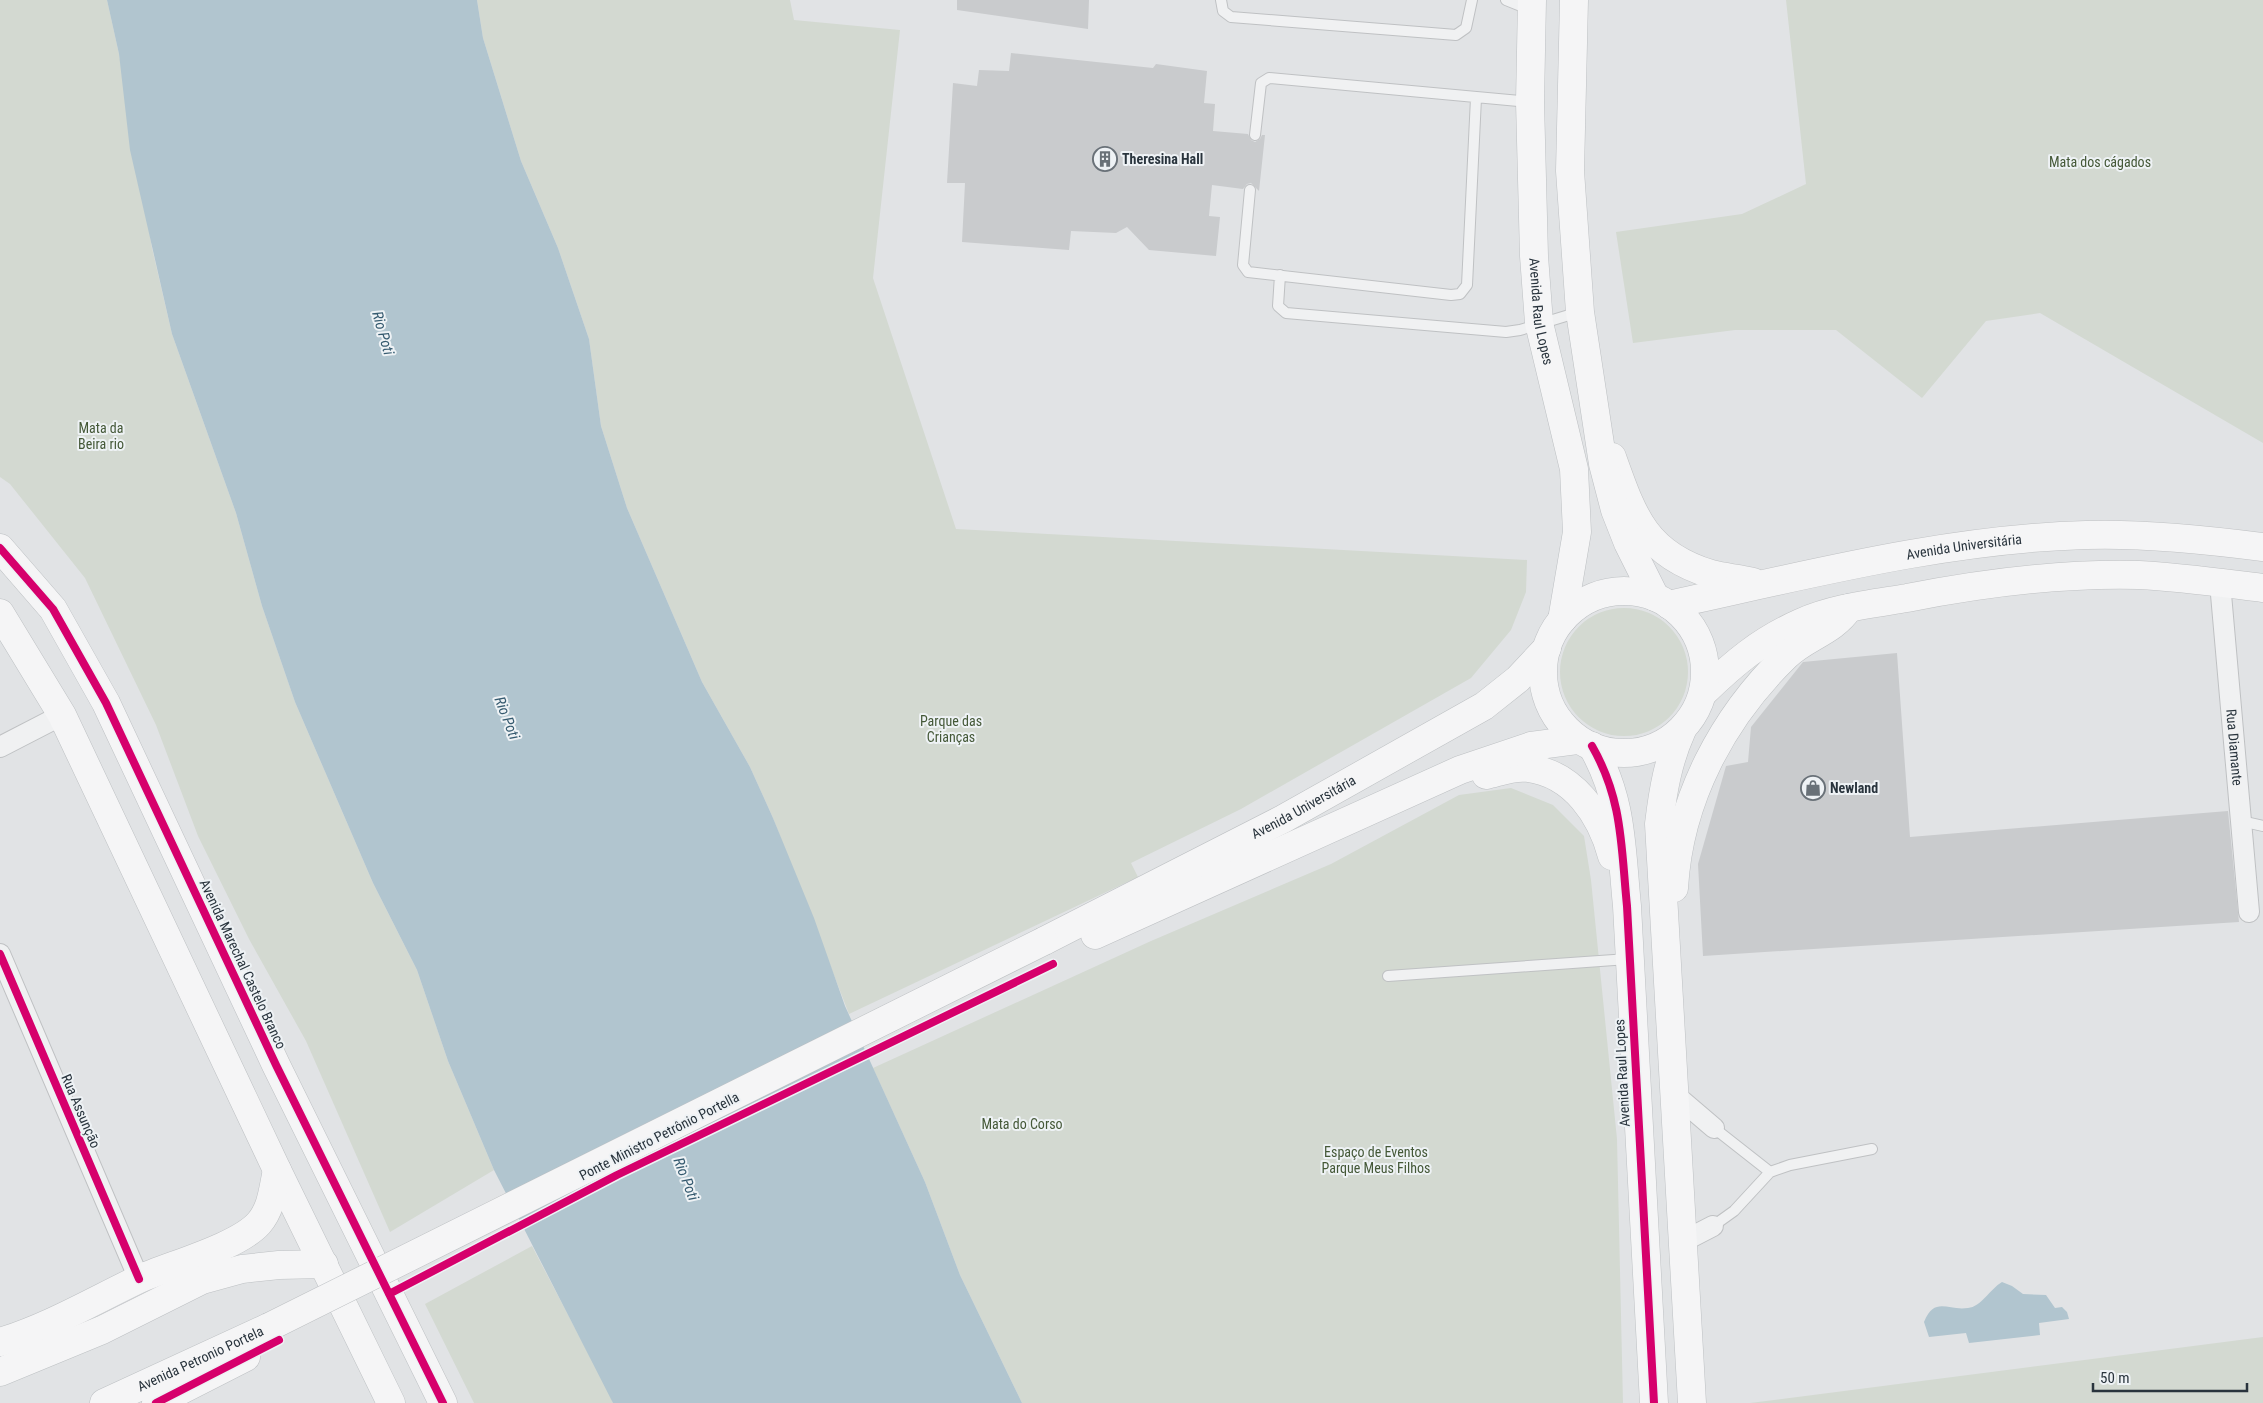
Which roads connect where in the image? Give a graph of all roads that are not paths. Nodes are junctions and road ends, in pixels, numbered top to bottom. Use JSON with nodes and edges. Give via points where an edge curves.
{"nodes":[{"id":1,"x":1222,"y":0,"type":"edge"},
{"id":2,"x":1472,"y":0,"type":"edge"},
{"id":3,"x":1506,"y":0,"type":"edge"},
{"id":4,"x":1574,"y":0,"type":"edge"},
{"id":5,"x":1532,"y":5,"type":"edge"},
{"id":6,"x":1476,"y":98,"type":"junction"},
{"id":7,"x":1530,"y":102,"type":"junction"},
{"id":8,"x":1256,"y":135,"type":"dead end"},
{"id":9,"x":1250,"y":190,"type":"dead end"},
{"id":10,"x":1280,"y":275,"type":"junction"},
{"id":11,"x":1580,"y":312,"type":"junction"},
{"id":12,"x":1539,"y":323,"type":"junction"},
{"id":13,"x":1598,"y":418,"type":"junction"},
{"id":14,"x":2263,"y":547,"type":"edge"},
{"id":15,"x":0,"y":548,"type":"edge"},
{"id":16,"x":2220,"y":583,"type":"junction"},
{"id":17,"x":1761,"y":584,"type":"junction"},
{"id":18,"x":2263,"y":588,"type":"edge"},
{"id":19,"x":1662,"y":601,"type":"junction"},
{"id":20,"x":1848,"y":608,"type":"junction"},
{"id":21,"x":0,"y":613,"type":"edge"},
{"id":22,"x":1562,"y":620,"type":"junction"},
{"id":23,"x":1546,"y":648,"type":"junction"},
{"id":24,"x":1703,"y":693,"type":"junction"},
{"id":25,"x":62,"y":715,"type":"junction"},
{"id":26,"x":1682,"y":730,"type":"junction"},
{"id":27,"x":1584,"y":743,"type":"junction"},
{"id":28,"x":0,"y":747,"type":"edge"},
{"id":29,"x":1398,"y":798,"type":"junction"},
{"id":30,"x":2241,"y":820,"type":"junction"},
{"id":31,"x":2262,"y":828,"type":"edge"},
{"id":32,"x":1626,"y":906,"type":"junction"},
{"id":33,"x":2249,"y":912,"type":"dead end"},
{"id":34,"x":1047,"y":948,"type":"junction"},
{"id":35,"x":0,"y":954,"type":"edge"},
{"id":36,"x":1628,"y":959,"type":"junction"},
{"id":37,"x":1388,"y":976,"type":"dead end"},
{"id":38,"x":1666,"y":976,"type":"junction"},
{"id":39,"x":276,"y":1065,"type":"junction"},
{"id":40,"x":238,"y":1082,"type":"junction"},
{"id":41,"x":1673,"y":1093,"type":"junction"},
{"id":42,"x":1714,"y":1128,"type":"joint"},
{"id":43,"x":1872,"y":1149,"type":"dead end"},
{"id":44,"x":277,"y":1170,"type":"junction"},
{"id":45,"x":1770,"y":1172,"type":"junction"},
{"id":46,"x":1713,"y":1226,"type":"joint"},
{"id":47,"x":1682,"y":1242,"type":"junction"},
{"id":48,"x":324,"y":1264,"type":"junction"},
{"id":49,"x":139,"y":1279,"type":"junction"},
{"id":50,"x":274,"y":1333,"type":"junction"},
{"id":51,"x":0,"y":1342,"type":"edge"},
{"id":52,"x":1688,"y":1352,"type":"junction"},
{"id":53,"x":1651,"y":1353,"type":"junction"},
{"id":54,"x":0,"y":1372,"type":"edge"},
{"id":55,"x":104,"y":1403,"type":"edge"},
{"id":56,"x":156,"y":1403,"type":"edge"},
{"id":57,"x":391,"y":1403,"type":"edge"},
{"id":58,"x":443,"y":1403,"type":"edge"},
{"id":59,"x":1654,"y":1403,"type":"edge"},
{"id":60,"x":1692,"y":1403,"type":"edge"}],
"edges":[{"from":1,"to":2,"type":"lane","via":[[1223,11],[1231,17],[1456,35],[1466,28]]},
{"from":3,"to":5,"type":"lane"},
{"from":4,"to":11,"type":"main road","via":[[1570,171]]},
{"from":5,"to":7,"type":"main road","name":"Avenida Raul Lopes"},
{"from":6,"to":7,"type":"lane"},
{"from":6,"to":8,"type":"lane","via":[[1269,78],[1260,83]]},
{"from":6,"to":10,"type":"lane","via":[[1465,290],[1451,295]]},
{"from":7,"to":12,"type":"main road","name":"Avenida Raul Lopes"},
{"from":9,"to":10,"type":"lane","via":[[1243,265],[1248,272]]},
{"from":10,"to":12,"type":"lane","via":[[1278,306],[1286,313],[1506,332]]},
{"from":11,"to":12,"type":"lane"},
{"from":11,"to":13,"type":"main road"},
{"from":12,"to":22,"type":"main road","name":"Avenida Raul Lopes","via":[[1574,470],[1577,532]]},
{"from":13,"to":17,"type":"main road","via":[[1629,503],[1650,539],[1689,566]]},
{"from":13,"to":19,"type":"main road","via":[[1603,464],[1615,510],[1628,543]]},
{"from":14,"to":17,"type":"main road","name":"Avenida Universitária","via":[[2125,535],[2052,537],[1960,546]]},
{"from":15,"to":39,"type":"main road","name":"Avenida Marechal Castelo Branco","via":[[53,609],[106,703]]},
{"from":16,"to":18,"type":"main road"},
{"from":16,"to":20,"type":"main road","via":[[2140,575],[2048,577],[1957,588]]},
{"from":16,"to":30,"type":"street","name":"Rua Diamante"},
{"from":17,"to":19,"type":"main road","name":"Avenida Universitária"},
{"from":19,"to":22,"type":"main road","via":[[1627,591],[1599,595]]},
{"from":19,"to":24,"type":"main road","via":[[1688,622],[1701,644],[1706,668]]},
{"from":20,"to":24,"type":"main road","via":[[1777,635],[1736,661]]},
{"from":20,"to":38,"type":"main road","via":[[1835,624],[1787,655],[1745,700],[1704,768],[1685,825],[1675,877]]},
{"from":21,"to":25,"type":"main road"},
{"from":22,"to":23,"type":"main road"},
{"from":23,"to":27,"type":"main road","via":[[1544,685],[1550,705],[1560,723]]},
{"from":23,"to":34,"type":"main road","name":"Avenida Universitária","via":[[1518,679],[1475,710]]},
{"from":24,"to":26,"type":"main road","via":[[1695,713]]},
{"from":25,"to":28,"type":"street"},
{"from":25,"to":40,"type":"main road"},
{"from":26,"to":27,"type":"main road","via":[[1646,750],[1626,753],[1605,751]]},
{"from":26,"to":38,"type":"main road","via":[[1672,751],[1663,786],[1659,824]]},
{"from":27,"to":29,"type":"main road","name":"Avenida Universitária","via":[[1530,746],[1460,770]]},
{"from":27,"to":32,"type":"main road","name":"Avenida Raul Lopes","via":[[1612,786],[1618,814]]},
{"from":29,"to":32,"type":"main road","via":[[1415,798],[1508,769],[1528,768],[1552,775],[1586,801],[1600,822]]},
{"from":29,"to":34,"type":"main road","name":"Avenida Universitária"},
{"from":30,"to":31,"type":"lane"},
{"from":30,"to":33,"type":"street","name":"Rua Diamante"},
{"from":32,"to":36,"type":"main road","name":"Avenida Raul Lopes"},
{"from":34,"to":50,"type":"main road","name":"Ponte Ministro Petrônio Portella"},
{"from":35,"to":49,"type":"street","name":"Rua Assunção"},
{"from":36,"to":37,"type":"lane"},
{"from":36,"to":53,"type":"main road","name":"Avenida Raul Lopes"},
{"from":38,"to":41,"type":"main road"},
{"from":39,"to":40,"type":"main road"},
{"from":39,"to":58,"type":"main road","name":"Avenida Marechal Castelo Branco"},
{"from":40,"to":44,"type":"main road"},
{"from":41,"to":42,"type":"street"},
{"from":41,"to":47,"type":"main road"},
{"from":42,"to":45,"type":"lane"},
{"from":43,"to":45,"type":"lane"},
{"from":44,"to":48,"type":"main road"},
{"from":44,"to":49,"type":"main road","via":[[270,1206],[259,1223],[242,1238]]},
{"from":45,"to":46,"type":"lane","via":[[1734,1211]]},
{"from":46,"to":47,"type":"street"},
{"from":47,"to":52,"type":"main road"},
{"from":48,"to":54,"type":"main road","via":[[242,1269],[202,1280],[102,1330]]},
{"from":48,"to":57,"type":"main road"},
{"from":49,"to":51,"type":"main road","via":[[71,1314]]},
{"from":50,"to":55,"type":"main road","name":"Avenida Petronio Portela"},
{"from":50,"to":56,"type":"main road","name":"Avenida Petronio Portela"},
{"from":52,"to":53,"type":"main road"},
{"from":52,"to":60,"type":"main road"},
{"from":53,"to":59,"type":"main road","name":"Avenida Raul Lopes"}]}
